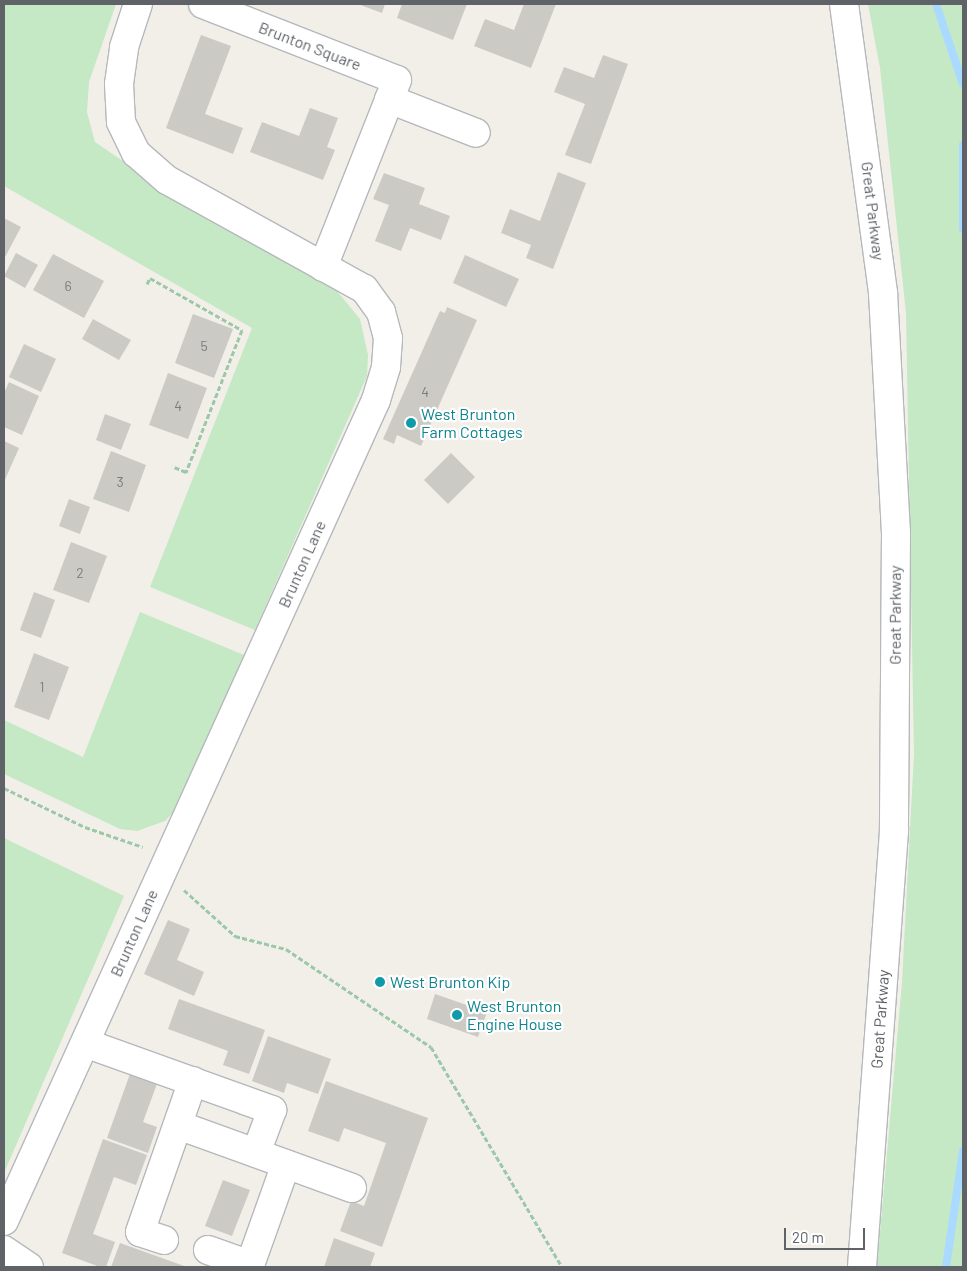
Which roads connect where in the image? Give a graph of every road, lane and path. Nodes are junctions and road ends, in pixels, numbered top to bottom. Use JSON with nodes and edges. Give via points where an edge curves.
{"nodes":[{"id":1,"x":138,"y":4,"type":"edge"},
{"id":2,"x":204,"y":4,"type":"edge"},
{"id":3,"x":844,"y":4,"type":"edge"},
{"id":4,"x":389,"y":99,"type":"junction"},
{"id":5,"x":476,"y":133,"type":"dead end"},
{"id":6,"x":323,"y":267,"type":"junction"},
{"id":7,"x":147,"y":284,"type":"dead end"},
{"id":8,"x":172,"y":466,"type":"dead end"},
{"id":9,"x":4,"y":788,"type":"edge"},
{"id":10,"x":166,"y":864,"type":"junction"},
{"id":11,"x":85,"y":1042,"type":"junction"},
{"id":12,"x":193,"y":1082,"type":"junction"},
{"id":13,"x":178,"y":1125,"type":"junction"},
{"id":14,"x":256,"y":1153,"type":"junction"},
{"id":15,"x":286,"y":1164,"type":"junction"},
{"id":16,"x":352,"y":1188,"type":"dead end"},
{"id":17,"x":4,"y":1221,"type":"edge"},
{"id":18,"x":865,"y":1228,"type":"junction"},
{"id":19,"x":164,"y":1240,"type":"dead end"},
{"id":20,"x":4,"y":1250,"type":"edge"},
{"id":21,"x":208,"y":1250,"type":"dead end"},
{"id":22,"x":29,"y":1267,"type":"edge"},
{"id":23,"x":562,"y":1267,"type":"edge"},
{"id":24,"x":858,"y":1267,"type":"edge"},
{"id":25,"x":862,"y":1267,"type":"edge"}],
"edges":[{"from":1,"to":6,"type":"street","name":"Brunton Lane","via":[[124,47],[119,84],[121,122],[136,153],[167,180]]},
{"from":2,"to":4,"type":"street","name":"Brunton Square","via":[[397,80]]},
{"from":3,"to":18,"type":"street","name":"Great Parkway","via":[[883,293],[896,533],[894,831]]},
{"from":4,"to":5,"type":"street"},
{"from":4,"to":6,"type":"street","name":"Brunton Square"},
{"from":6,"to":10,"type":"street","name":"Brunton Lane","via":[[364,289],[381,312],[388,338],[386,367],[376,400]]},
{"from":7,"to":8,"type":"path","via":[[150,278],[242,330],[186,472]]},
{"from":9,"to":10,"type":"path"},
{"from":10,"to":11,"type":"street","name":"Brunton Lane"},
{"from":10,"to":23,"type":"path","via":[[235,936],[286,949],[431,1047]]},
{"from":11,"to":12,"type":"street"},
{"from":11,"to":17,"type":"street","name":"Brunton Lane"},
{"from":12,"to":13,"type":"street"},
{"from":12,"to":14,"type":"street","via":[[272,1110]]},
{"from":13,"to":14,"type":"street"},
{"from":13,"to":19,"type":"street","via":[[140,1232]]},
{"from":14,"to":15,"type":"street"},
{"from":15,"to":16,"type":"street"},
{"from":15,"to":21,"type":"street","via":[[250,1265]]},
{"from":18,"to":24,"type":"street","name":"Great Parkway"},
{"from":18,"to":25,"type":"street","name":"Great Parkway"},
{"from":20,"to":22,"type":"street"}]}
